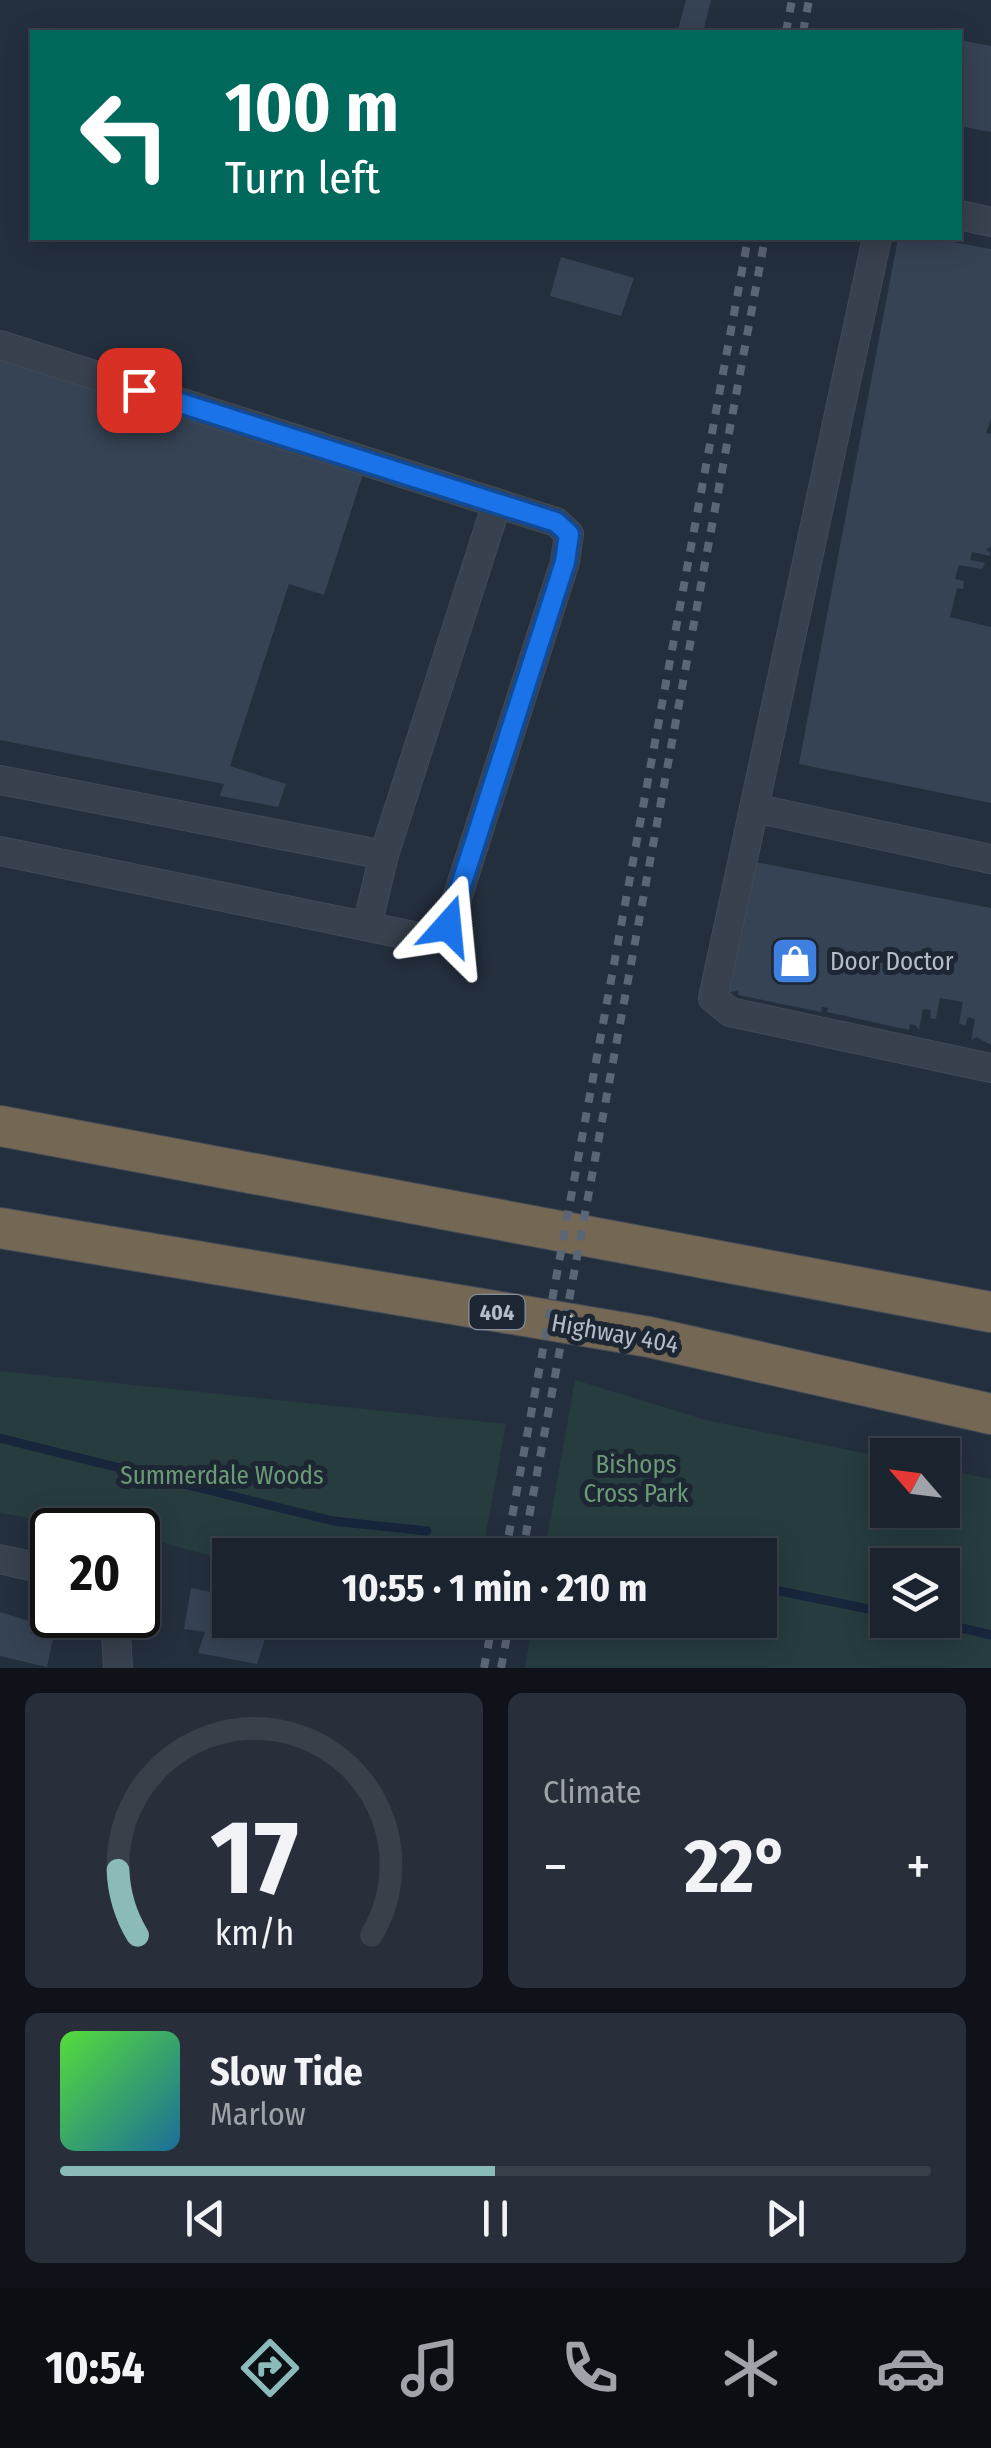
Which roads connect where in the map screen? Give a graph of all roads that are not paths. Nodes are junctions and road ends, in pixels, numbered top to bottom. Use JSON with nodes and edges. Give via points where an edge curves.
{"nodes":[{"id":1,"x":962,"y":215,"type":"edge"},
{"id":2,"x":991,"y":222,"type":"edge"},
{"id":3,"x":877,"y":240,"type":"edge"},
{"id":4,"x":0,"y":345,"type":"edge"},
{"id":5,"x":497,"y":503,"type":"junction"},
{"id":6,"x":0,"y":780,"type":"edge"},
{"id":7,"x":754,"y":808,"type":"junction"},
{"id":8,"x":0,"y":851,"type":"edge"},
{"id":9,"x":384,"y":856,"type":"junction"},
{"id":10,"x":991,"y":859,"type":"edge"},
{"id":11,"x":367,"y":926,"type":"junction"},
{"id":12,"x":991,"y":1068,"type":"edge"},
{"id":13,"x":0,"y":1126,"type":"edge"},
{"id":14,"x":0,"y":1228,"type":"edge"},
{"id":15,"x":991,"y":1312,"type":"edge"},
{"id":16,"x":991,"y":1414,"type":"edge"},
{"id":17,"x":0,"y":1560,"type":"edge"},
{"id":18,"x":30,"y":1566,"type":"edge"},
{"id":19,"x":117,"y":1638,"type":"edge"},
{"id":20,"x":118,"y":1668,"type":"edge"}],
"edges":[{"from":1,"to":2,"type":"street"},
{"from":3,"to":7,"type":"street"},
{"from":4,"to":5,"type":"street"},
{"from":5,"to":9,"type":"street"},
{"from":5,"to":11,"type":"street","via":[[556,522],[569,534],[565,562],[448,926],[423,938]]},
{"from":6,"to":9,"type":"street"},
{"from":7,"to":10,"type":"street"},
{"from":7,"to":12,"type":"street","via":[[714,998],[730,1012]]},
{"from":8,"to":11,"type":"street"},
{"from":9,"to":11,"type":"street"},
{"from":13,"to":15,"type":"highway"},
{"from":14,"to":16,"type":"highway","name":"Highway 404","number":"404","via":[[649,1337]]},
{"from":17,"to":18,"type":"street"},
{"from":19,"to":20,"type":"street"}]}
